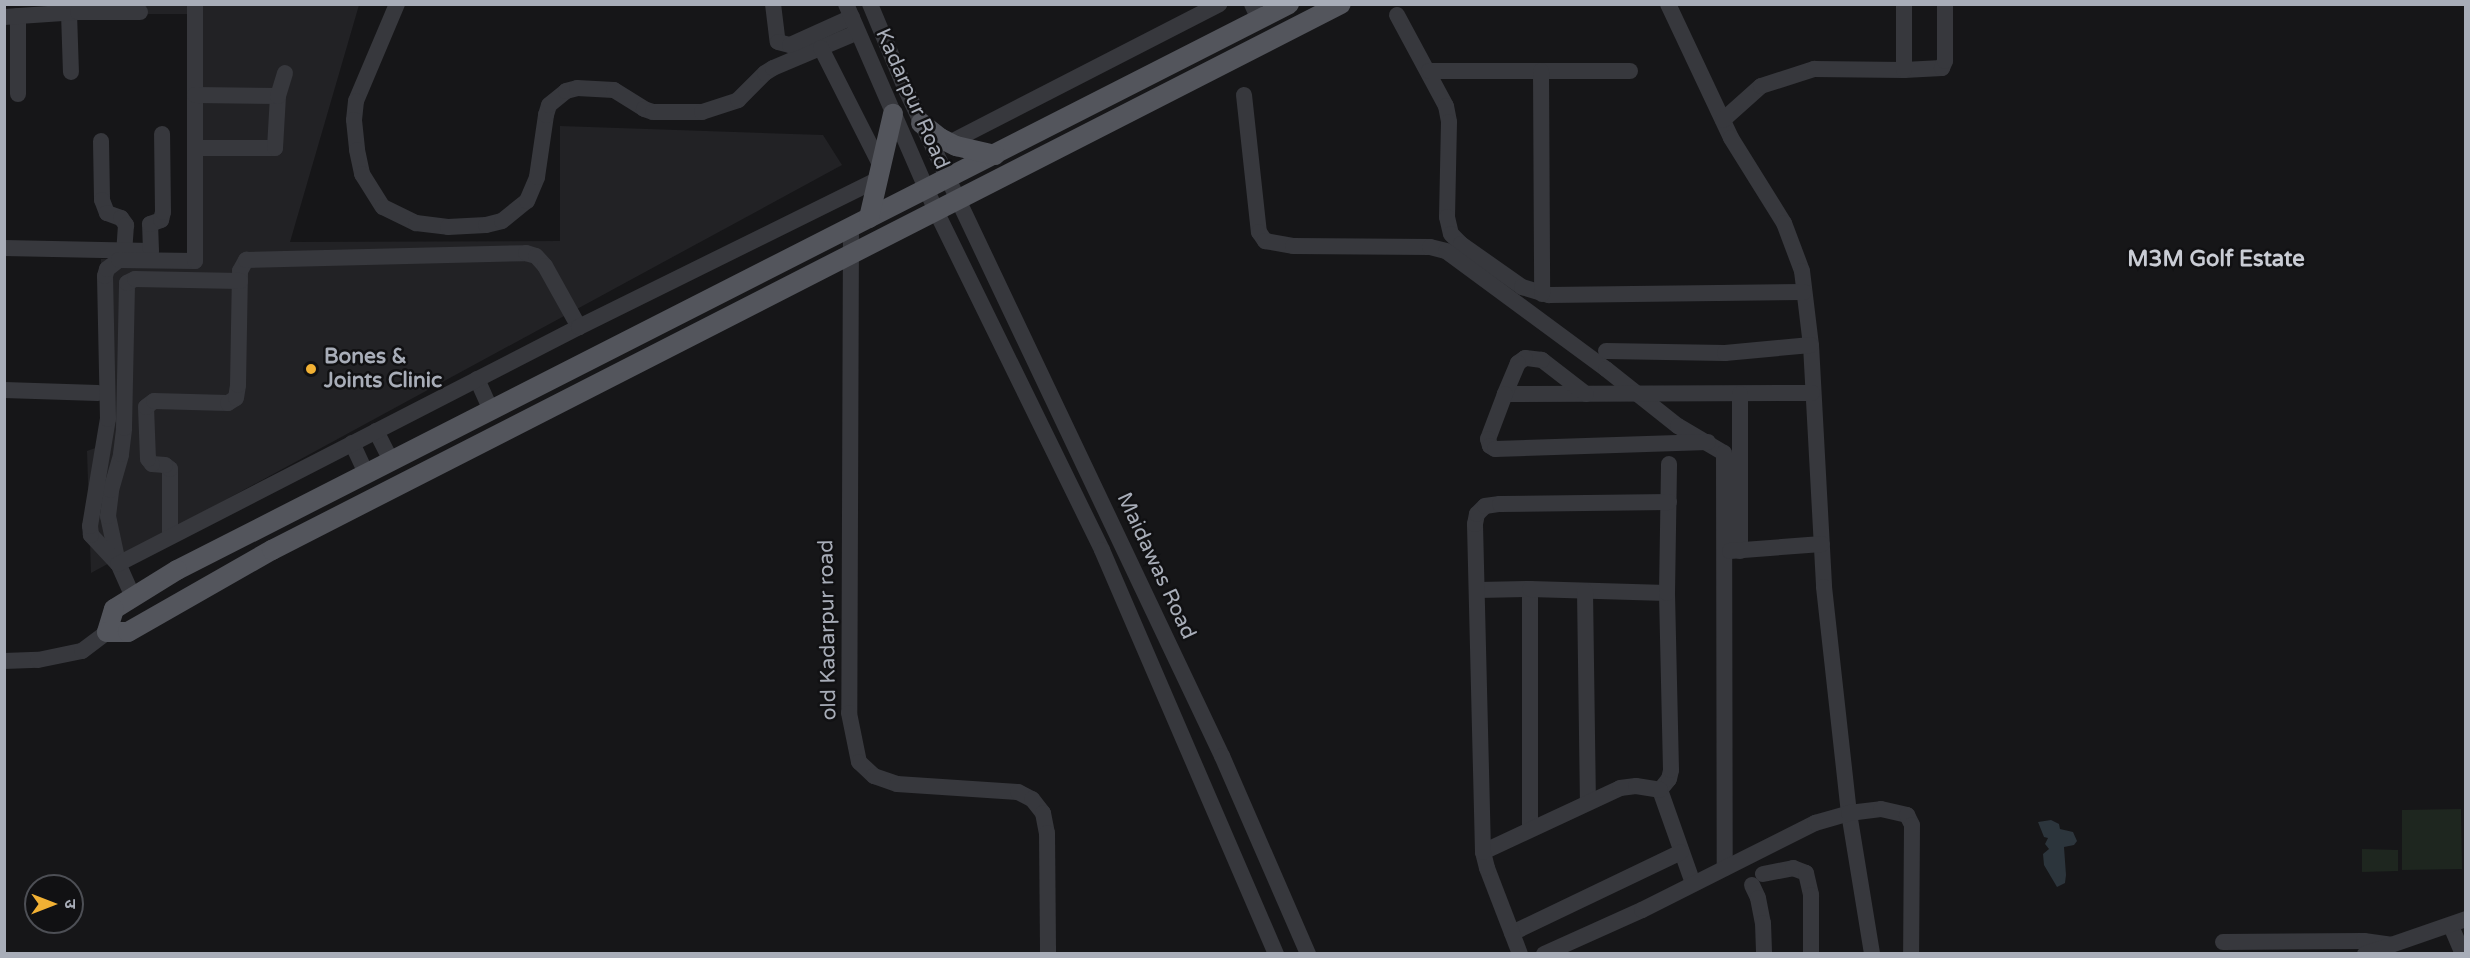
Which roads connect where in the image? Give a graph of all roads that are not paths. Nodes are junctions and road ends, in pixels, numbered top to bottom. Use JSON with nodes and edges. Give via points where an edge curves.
{"nodes":[{"id":1,"x":186,"y":4,"type":"edge"},
{"id":2,"x":195,"y":4,"type":"edge"},
{"id":3,"x":397,"y":4,"type":"edge"},
{"id":4,"x":773,"y":4,"type":"edge"},
{"id":5,"x":870,"y":4,"type":"edge"},
{"id":6,"x":1219,"y":4,"type":"edge"},
{"id":7,"x":1289,"y":4,"type":"edge"},
{"id":8,"x":1341,"y":4,"type":"edge"},
{"id":9,"x":1668,"y":4,"type":"edge"},
{"id":10,"x":1904,"y":4,"type":"edge"},
{"id":11,"x":1945,"y":4,"type":"edge"},
{"id":12,"x":75,"y":10,"type":"edge"},
{"id":13,"x":140,"y":12,"type":"dead end"},
{"id":14,"x":1256,"y":12,"type":"edge"},
{"id":15,"x":1397,"y":15,"type":"dead end"},
{"id":16,"x":11,"y":17,"type":"edge"},
{"id":17,"x":852,"y":18,"type":"edge"},
{"id":18,"x":822,"y":43,"type":"junction"},
{"id":19,"x":187,"y":56,"type":"dead end"},
{"id":20,"x":1904,"y":70,"type":"junction"},
{"id":21,"x":1429,"y":71,"type":"junction"},
{"id":22,"x":1541,"y":71,"type":"junction"},
{"id":23,"x":1630,"y":71,"type":"dead end"},
{"id":24,"x":70,"y":72,"type":"dead end"},
{"id":25,"x":285,"y":73,"type":"dead end"},
{"id":26,"x":18,"y":94,"type":"dead end"},
{"id":27,"x":195,"y":95,"type":"junction"},
{"id":28,"x":1244,"y":95,"type":"dead end"},
{"id":29,"x":278,"y":96,"type":"junction"},
{"id":30,"x":893,"y":114,"type":"junction"},
{"id":31,"x":1723,"y":120,"type":"junction"},
{"id":32,"x":921,"y":123,"type":"junction"},
{"id":33,"x":162,"y":134,"type":"dead end"},
{"id":34,"x":101,"y":141,"type":"dead end"},
{"id":35,"x":950,"y":143,"type":"junction"},
{"id":36,"x":195,"y":148,"type":"junction"},
{"id":37,"x":995,"y":154,"type":"junction"},
{"id":38,"x":881,"y":173,"type":"junction"},
{"id":39,"x":948,"y":180,"type":"junction"},
{"id":40,"x":927,"y":189,"type":"junction"},
{"id":41,"x":957,"y":200,"type":"junction"},
{"id":42,"x":936,"y":211,"type":"junction"},
{"id":43,"x":869,"y":218,"type":"junction"},
{"id":44,"x":851,"y":227,"type":"junction"},
{"id":45,"x":4,"y":248,"type":"edge"},
{"id":46,"x":124,"y":251,"type":"junction"},
{"id":47,"x":852,"y":254,"type":"junction"},
{"id":48,"x":240,"y":281,"type":"junction"},
{"id":49,"x":1804,"y":292,"type":"junction"},
{"id":50,"x":1542,"y":294,"type":"junction"},
{"id":51,"x":579,"y":327,"type":"junction"},
{"id":52,"x":1810,"y":345,"type":"junction"},
{"id":53,"x":1606,"y":351,"type":"dead end"},
{"id":54,"x":477,"y":379,"type":"junction"},
{"id":55,"x":4,"y":390,"type":"edge"},
{"id":56,"x":98,"y":393,"type":"dead end"},
{"id":57,"x":1812,"y":393,"type":"junction"},
{"id":58,"x":1505,"y":394,"type":"junction"},
{"id":59,"x":1586,"y":394,"type":"junction"},
{"id":60,"x":1635,"y":394,"type":"junction"},
{"id":61,"x":1740,"y":394,"type":"junction"},
{"id":62,"x":491,"y":410,"type":"junction"},
{"id":63,"x":375,"y":431,"type":"junction"},
{"id":64,"x":1709,"y":442,"type":"junction"},
{"id":65,"x":352,"y":443,"type":"junction"},
{"id":66,"x":391,"y":461,"type":"junction"},
{"id":67,"x":1669,"y":464,"type":"dead end"},
{"id":68,"x":366,"y":473,"type":"junction"},
{"id":69,"x":1669,"y":502,"type":"junction"},
{"id":70,"x":170,"y":536,"type":"junction"},
{"id":71,"x":1822,"y":544,"type":"junction"},
{"id":72,"x":1732,"y":551,"type":"junction"},
{"id":73,"x":118,"y":564,"type":"junction"},
{"id":74,"x":1530,"y":589,"type":"junction"},
{"id":75,"x":1478,"y":590,"type":"junction"},
{"id":76,"x":1585,"y":591,"type":"junction"},
{"id":77,"x":1667,"y":593,"type":"junction"},
{"id":78,"x":133,"y":597,"type":"junction"},
{"id":79,"x":107,"y":632,"type":"junction"},
{"id":80,"x":4,"y":662,"type":"edge"},
{"id":81,"x":1660,"y":790,"type":"junction"},
{"id":82,"x":1588,"y":801,"type":"junction"},
{"id":83,"x":1849,"y":813,"type":"junction"},
{"id":84,"x":1530,"y":829,"type":"junction"},
{"id":85,"x":1483,"y":852,"type":"junction"},
{"id":86,"x":1681,"y":852,"type":"junction"},
{"id":87,"x":1755,"y":852,"type":"junction"},
{"id":88,"x":1731,"y":864,"type":"junction"},
{"id":89,"x":1758,"y":879,"type":"junction"},
{"id":90,"x":1693,"y":884,"type":"junction"},
{"id":91,"x":2458,"y":922,"type":"edge"},
{"id":92,"x":1512,"y":933,"type":"junction"},
{"id":93,"x":2223,"y":942,"type":"dead end"},
{"id":94,"x":2391,"y":945,"type":"junction"},
{"id":95,"x":1048,"y":954,"type":"edge"},
{"id":96,"x":1276,"y":954,"type":"edge"},
{"id":97,"x":1308,"y":954,"type":"edge"},
{"id":98,"x":1520,"y":954,"type":"edge"},
{"id":99,"x":1544,"y":954,"type":"edge"},
{"id":100,"x":1764,"y":954,"type":"edge"},
{"id":101,"x":1811,"y":954,"type":"edge"},
{"id":102,"x":1872,"y":954,"type":"edge"},
{"id":103,"x":1911,"y":954,"type":"edge"},
{"id":104,"x":2365,"y":954,"type":"edge"},
{"id":105,"x":2463,"y":954,"type":"edge"}],
"edges":[{"from":1,"to":19,"type":"street"},
{"from":2,"to":27,"type":"street"},
{"from":3,"to":18,"type":"street","via":[[356,101],[357,150],[362,174],[383,207],[427,225],[486,225],[516,212],[534,189],[549,105],[566,91],[614,90],[653,112],[702,112],[732,104],[765,73]]},
{"from":4,"to":18,"type":"street","via":[[778,42]]},
{"from":5,"to":32,"type":"street","name":"Kadarpur Road"},
{"from":6,"to":35,"type":"street"},
{"from":7,"to":14,"type":"main road"},
{"from":8,"to":41,"type":"main road"},
{"from":9,"to":31,"type":"street"},
{"from":10,"to":20,"type":"street"},
{"from":11,"to":20,"type":"street","via":[[1942,68]]},
{"from":12,"to":13,"type":"street"},
{"from":12,"to":16,"type":"street"},
{"from":12,"to":24,"type":"street"},
{"from":14,"to":37,"type":"main road"},
{"from":15,"to":21,"type":"street"},
{"from":16,"to":26,"type":"street"},
{"from":17,"to":18,"type":"street"},
{"from":17,"to":30,"type":"street","name":"Kadarpur Road"},
{"from":18,"to":38,"type":"street"},
{"from":20,"to":31,"type":"street","via":[[1814,69],[1761,86]]},
{"from":21,"to":22,"type":"street"},
{"from":21,"to":50,"type":"street","via":[[1446,106],[1449,122],[1447,217],[1451,234],[1522,287]]},
{"from":22,"to":23,"type":"street"},
{"from":22,"to":50,"type":"street"},
{"from":25,"to":29,"type":"street"},
{"from":27,"to":29,"type":"street"},
{"from":27,"to":36,"type":"street"},
{"from":28,"to":60,"type":"street","via":[[1259,232],[1265,241],[1293,246],[1430,247],[1446,251]]},
{"from":29,"to":36,"type":"street","via":[[275,148]]},
{"from":30,"to":38,"type":"main road"},
{"from":30,"to":40,"type":"street","name":"Kadarpur Road"},
{"from":31,"to":49,"type":"street","via":[[1784,223],[1799,257]]},
{"from":32,"to":35,"type":"main road"},
{"from":32,"to":39,"type":"street","name":"Kadarpur Road"},
{"from":33,"to":46,"type":"street","via":[[163,212],[161,220],[150,224],[152,251]]},
{"from":34,"to":46,"type":"street","via":[[102,200],[107,213],[121,218],[126,225]]},
{"from":35,"to":37,"type":"main road"},
{"from":36,"to":73,"type":"street","via":[[195,261],[119,260],[112,263],[105,276],[108,419],[90,526],[91,534]]},
{"from":37,"to":39,"type":"main road"},
{"from":38,"to":43,"type":"main road"},
{"from":38,"to":51,"type":"street"},
{"from":39,"to":40,"type":"main road"},
{"from":39,"to":41,"type":"street","name":"Kadarpur Road"},
{"from":40,"to":42,"type":"street","name":"Kadarpur Road"},
{"from":40,"to":43,"type":"main road"},
{"from":41,"to":42,"type":"main road"},
{"from":41,"to":97,"type":"street","name":"Maidawas Road","via":[[1222,756]]},
{"from":42,"to":47,"type":"main road"},
{"from":42,"to":96,"type":"street","name":"Maidawas Road","via":[[1102,550]]},
{"from":43,"to":44,"type":"main road"},
{"from":44,"to":47,"type":"street","name":"old Kadarpur road"},
{"from":44,"to":62,"type":"main road"},
{"from":45,"to":46,"type":"street"},
{"from":47,"to":79,"type":"main road","via":[[272,550],[128,632]]},
{"from":47,"to":95,"type":"street","name":"old Kadarpur road","via":[[849,713],[859,762],[874,776],[897,784],[1018,792],[1032,798],[1043,813],[1047,833]]},
{"from":48,"to":51,"type":"street","via":[[246,260],[526,254],[536,256],[545,266]]},
{"from":48,"to":70,"type":"street","via":[[236,398],[228,403],[154,401],[146,407],[148,459],[170,469]]},
{"from":48,"to":73,"type":"street","via":[[135,279],[127,284],[124,428],[108,516]]},
{"from":49,"to":50,"type":"street"},
{"from":49,"to":52,"type":"street"},
{"from":51,"to":54,"type":"street"},
{"from":52,"to":53,"type":"street","via":[[1725,353]]},
{"from":52,"to":57,"type":"street"},
{"from":54,"to":62,"type":"street"},
{"from":54,"to":63,"type":"street"},
{"from":55,"to":56,"type":"street"},
{"from":57,"to":61,"type":"street"},
{"from":57,"to":71,"type":"street"},
{"from":58,"to":59,"type":"street"},
{"from":58,"to":59,"type":"street","via":[[1518,363],[1531,357],[1542,360]]},
{"from":58,"to":64,"type":"street","via":[[1488,439],[1495,449]]},
{"from":59,"to":60,"type":"street"},
{"from":60,"to":61,"type":"street"},
{"from":60,"to":64,"type":"street","via":[[1678,426]]},
{"from":61,"to":72,"type":"street"},
{"from":62,"to":66,"type":"main road"},
{"from":63,"to":65,"type":"street"},
{"from":63,"to":66,"type":"street"},
{"from":64,"to":72,"type":"street","via":[[1724,453]]},
{"from":65,"to":68,"type":"street"},
{"from":65,"to":70,"type":"street"},
{"from":66,"to":68,"type":"main road"},
{"from":67,"to":69,"type":"street"},
{"from":68,"to":78,"type":"main road","via":[[177,570]]},
{"from":69,"to":75,"type":"street","via":[[1485,506],[1474,524]]},
{"from":69,"to":77,"type":"street"},
{"from":70,"to":73,"type":"street"},
{"from":71,"to":72,"type":"street"},
{"from":71,"to":83,"type":"street"},
{"from":72,"to":88,"type":"street"},
{"from":73,"to":78,"type":"street"},
{"from":74,"to":75,"type":"street"},
{"from":74,"to":76,"type":"street"},
{"from":74,"to":84,"type":"street"},
{"from":75,"to":85,"type":"street"},
{"from":76,"to":77,"type":"street"},
{"from":76,"to":82,"type":"street"},
{"from":77,"to":81,"type":"street","via":[[1671,770]]},
{"from":78,"to":79,"type":"main road","via":[[114,609]]},
{"from":79,"to":80,"type":"street","via":[[82,651]]},
{"from":81,"to":82,"type":"street","via":[[1620,788]]},
{"from":81,"to":86,"type":"street"},
{"from":82,"to":84,"type":"street"},
{"from":83,"to":87,"type":"street","via":[[1815,823]]},
{"from":83,"to":102,"type":"street"},
{"from":83,"to":103,"type":"street","via":[[1881,809],[1910,819]]},
{"from":84,"to":85,"type":"street"},
{"from":85,"to":92,"type":"street"},
{"from":86,"to":90,"type":"street"},
{"from":86,"to":92,"type":"street"},
{"from":87,"to":88,"type":"street"},
{"from":87,"to":89,"type":"street"},
{"from":88,"to":89,"type":"street"},
{"from":88,"to":90,"type":"street"},
{"from":89,"to":100,"type":"street"},
{"from":89,"to":101,"type":"street","via":[[1793,868],[1806,873]]},
{"from":90,"to":99,"type":"street"},
{"from":91,"to":94,"type":"street"},
{"from":91,"to":105,"type":"street"},
{"from":92,"to":98,"type":"street"},
{"from":93,"to":94,"type":"street","via":[[2364,941]]},
{"from":94,"to":104,"type":"street"}]}
